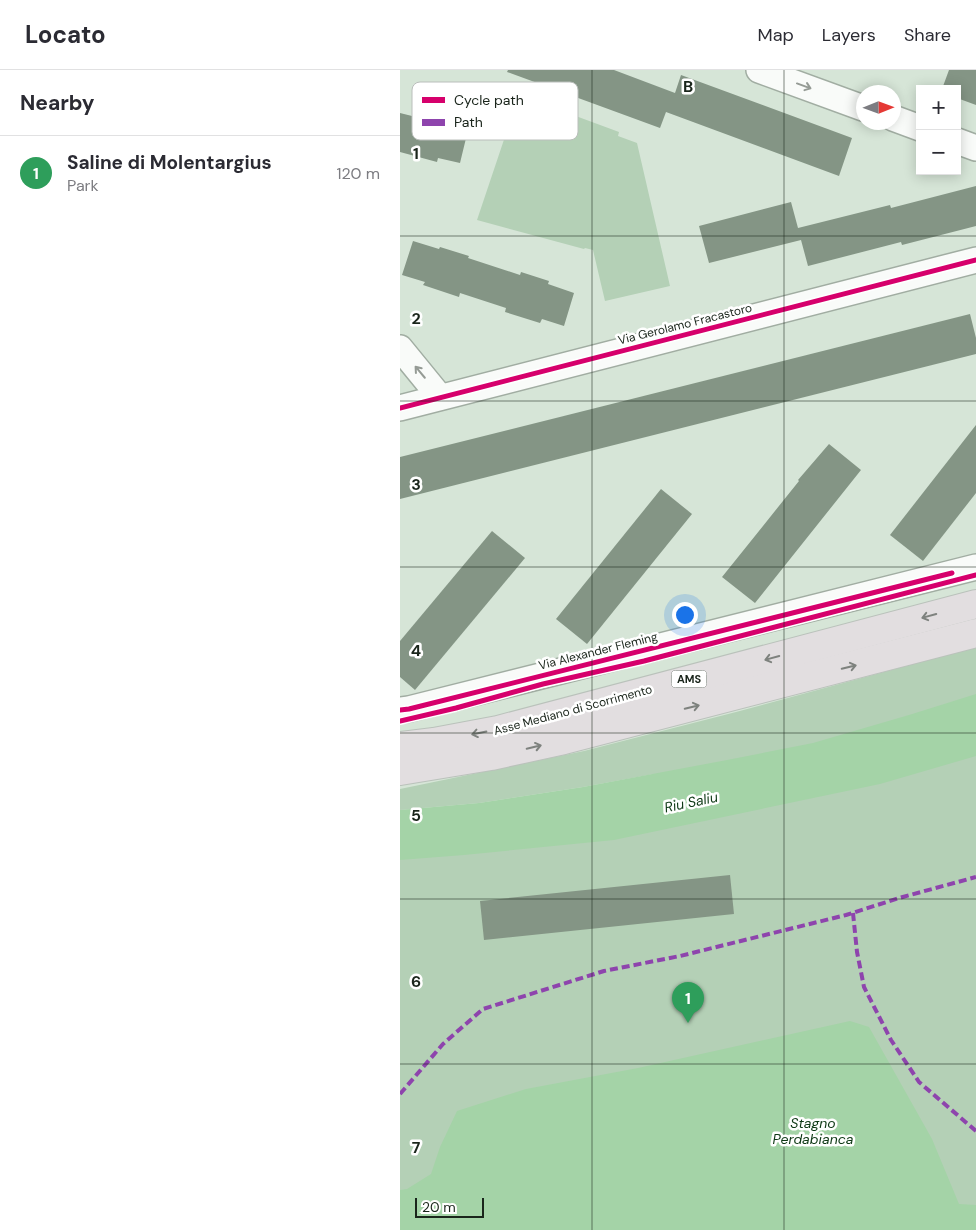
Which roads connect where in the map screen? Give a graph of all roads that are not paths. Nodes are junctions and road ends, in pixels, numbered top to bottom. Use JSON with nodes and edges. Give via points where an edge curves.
{"nodes":[{"id":1,"x":758,"y":70,"type":"edge"},
{"id":2,"x":856,"y":105,"type":"edge"},
{"id":3,"x":901,"y":121,"type":"edge"},
{"id":4,"x":916,"y":126,"type":"edge"},
{"id":5,"x":961,"y":142,"type":"edge"},
{"id":6,"x":976,"y":148,"type":"edge"},
{"id":7,"x":976,"y":260,"type":"edge"},
{"id":8,"x":400,"y":348,"type":"edge"},
{"id":9,"x":440,"y":397,"type":"junction"},
{"id":10,"x":400,"y":408,"type":"edge"},
{"id":11,"x":976,"y":567,"type":"edge"},
{"id":12,"x":976,"y":604,"type":"edge"},
{"id":13,"x":976,"y":633,"type":"edge"},
{"id":14,"x":400,"y":710,"type":"edge"},
{"id":15,"x":400,"y":746,"type":"edge"},
{"id":16,"x":400,"y":771,"type":"edge"}],
"edges":[{"from":1,"to":2,"type":"street","one_way":true},
{"from":3,"to":4,"type":"street"},
{"from":5,"to":6,"type":"street"},
{"from":7,"to":9,"type":"street","name":"Via Gerolamo Fracastoro"},
{"from":9,"to":8,"type":"street","one_way":true},
{"from":9,"to":10,"type":"street","name":"Via Gerolamo Fracastoro"},
{"from":11,"to":14,"type":"street","name":"Via Alexander Fleming"},
{"from":12,"to":15,"type":"highway","name":"Asse Mediano di Scorrimento","number":"AMS","one_way":true,"via":[[498,730]]},
{"from":16,"to":13,"type":"highway","name":"Asse Mediano di Scorrimento","number":"AMS","one_way":true,"via":[[564,740]]}]}
